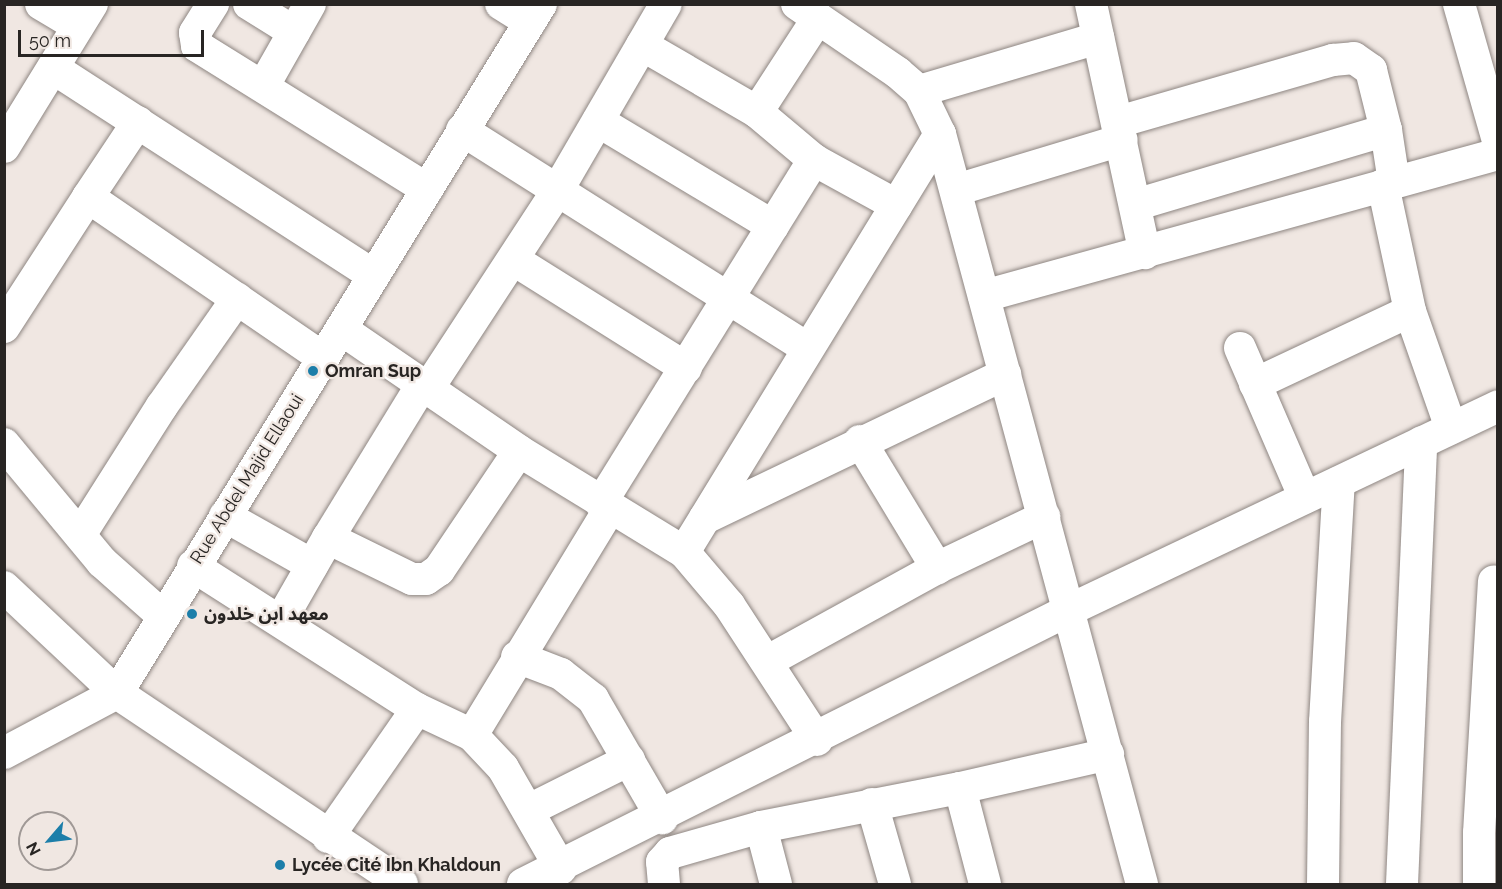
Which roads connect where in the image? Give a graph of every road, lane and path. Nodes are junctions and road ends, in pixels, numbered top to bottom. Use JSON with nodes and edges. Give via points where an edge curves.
{"nodes":[{"id":1,"x":41,"y":4,"type":"edge"},
{"id":2,"x":213,"y":4,"type":"edge"},
{"id":3,"x":249,"y":4,"type":"edge"},
{"id":4,"x":310,"y":4,"type":"edge"},
{"id":5,"x":501,"y":4,"type":"edge"},
{"id":6,"x":666,"y":4,"type":"edge"},
{"id":7,"x":1091,"y":4,"type":"edge"},
{"id":8,"x":1459,"y":4,"type":"edge"},
{"id":9,"x":807,"y":11,"type":"edge"},
{"id":10,"x":536,"y":13,"type":"edge"},
{"id":11,"x":85,"y":15,"type":"edge"},
{"id":12,"x":294,"y":32,"type":"junction"},
{"id":13,"x":1098,"y":38,"type":"junction"},
{"id":14,"x":642,"y":45,"type":"junction"},
{"id":15,"x":53,"y":68,"type":"junction"},
{"id":16,"x":264,"y":85,"type":"junction"},
{"id":17,"x":919,"y":91,"type":"junction"},
{"id":18,"x":757,"y":112,"type":"junction"},
{"id":19,"x":598,"y":121,"type":"junction"},
{"id":20,"x":138,"y":122,"type":"junction"},
{"id":21,"x":462,"y":130,"type":"junction"},
{"id":22,"x":1386,"y":130,"type":"junction"},
{"id":23,"x":1120,"y":131,"type":"junction"},
{"id":24,"x":940,"y":134,"type":"junction"},
{"id":25,"x":1497,"y":141,"type":"edge"},
{"id":26,"x":4,"y":147,"type":"edge"},
{"id":27,"x":1497,"y":154,"type":"edge"},
{"id":28,"x":814,"y":160,"type":"junction"},
{"id":29,"x":1389,"y":183,"type":"junction"},
{"id":30,"x":427,"y":189,"type":"junction"},
{"id":31,"x":956,"y":189,"type":"junction"},
{"id":32,"x":557,"y":191,"type":"junction"},
{"id":33,"x":88,"y":197,"type":"junction"},
{"id":34,"x":896,"y":205,"type":"junction"},
{"id":35,"x":1135,"y":205,"type":"junction"},
{"id":36,"x":773,"y":226,"type":"junction"},
{"id":37,"x":1145,"y":253,"type":"junction"},
{"id":38,"x":514,"y":260,"type":"junction"},
{"id":39,"x":374,"y":276,"type":"junction"},
{"id":40,"x":984,"y":296,"type":"junction"},
{"id":41,"x":237,"y":299,"type":"junction"},
{"id":42,"x":729,"y":299,"type":"junction"},
{"id":43,"x":1410,"y":311,"type":"junction"},
{"id":44,"x":4,"y":327,"type":"edge"},
{"id":45,"x":341,"y":329,"type":"junction"},
{"id":46,"x":1239,"y":348,"type":"dead end"},
{"id":47,"x":808,"y":349,"type":"junction"},
{"id":48,"x":322,"y":357,"type":"junction"},
{"id":49,"x":686,"y":368,"type":"junction"},
{"id":50,"x":1005,"y":374,"type":"junction"},
{"id":51,"x":1255,"y":384,"type":"junction"},
{"id":52,"x":424,"y":388,"type":"junction"},
{"id":53,"x":1497,"y":406,"type":"edge"},
{"id":54,"x":1451,"y":428,"type":"junction"},
{"id":55,"x":860,"y":441,"type":"junction"},
{"id":56,"x":1421,"y":442,"type":"junction"},
{"id":57,"x":4,"y":444,"type":"edge"},
{"id":58,"x":519,"y":451,"type":"junction"},
{"id":59,"x":1339,"y":482,"type":"junction"},
{"id":60,"x":1305,"y":498,"type":"junction"},
{"id":61,"x":605,"y":505,"type":"junction"},
{"id":62,"x":225,"y":516,"type":"junction"},
{"id":63,"x":1044,"y":518,"type":"junction"},
{"id":64,"x":705,"y":519,"type":"junction"},
{"id":65,"x":80,"y":535,"type":"junction"},
{"id":66,"x":328,"y":538,"type":"junction"},
{"id":67,"x":684,"y":552,"type":"junction"},
{"id":68,"x":312,"y":565,"type":"junction"},
{"id":69,"x":193,"y":566,"type":"junction"},
{"id":70,"x":937,"y":568,"type":"junction"},
{"id":71,"x":1494,"y":581,"type":"dead end"},
{"id":72,"x":4,"y":587,"type":"edge"},
{"id":73,"x":1069,"y":610,"type":"junction"},
{"id":74,"x":163,"y":616,"type":"junction"},
{"id":75,"x":281,"y":620,"type":"junction"},
{"id":76,"x":517,"y":657,"type":"junction"},
{"id":77,"x":768,"y":661,"type":"junction"},
{"id":78,"x":117,"y":693,"type":"junction"},
{"id":79,"x":417,"y":709,"type":"junction"},
{"id":80,"x":471,"y":735,"type":"junction"},
{"id":81,"x":817,"y":740,"type":"junction"},
{"id":82,"x":4,"y":753,"type":"edge"},
{"id":83,"x":1108,"y":754,"type":"junction"},
{"id":84,"x":629,"y":760,"type":"junction"},
{"id":85,"x":960,"y":788,"type":"junction"},
{"id":86,"x":872,"y":804,"type":"junction"},
{"id":87,"x":529,"y":810,"type":"junction"},
{"id":88,"x":662,"y":818,"type":"junction"},
{"id":89,"x":761,"y":826,"type":"junction"},
{"id":90,"x":1488,"y":832,"type":"edge"},
{"id":91,"x":328,"y":837,"type":"junction"},
{"id":92,"x":540,"y":879,"type":"edge"},
{"id":93,"x":402,"y":885,"type":"edge"},
{"id":94,"x":664,"y":885,"type":"edge"},
{"id":95,"x":776,"y":885,"type":"edge"},
{"id":96,"x":895,"y":885,"type":"edge"},
{"id":97,"x":985,"y":885,"type":"edge"},
{"id":98,"x":1142,"y":885,"type":"edge"},
{"id":99,"x":1323,"y":885,"type":"edge"},
{"id":100,"x":1402,"y":885,"type":"edge"},
{"id":101,"x":1479,"y":885,"type":"edge"}],
"edges":[{"from":1,"to":11,"type":"street"},
{"from":2,"to":16,"type":"street","via":[[195,33],[197,46]]},
{"from":3,"to":12,"type":"street"},
{"from":4,"to":12,"type":"street"},
{"from":5,"to":10,"type":"street"},
{"from":6,"to":14,"type":"street"},
{"from":7,"to":13,"type":"street"},
{"from":8,"to":25,"type":"street"},
{"from":9,"to":17,"type":"street"},
{"from":9,"to":18,"type":"street"},
{"from":10,"to":21,"type":"street","name":"Rue Abdel Majid Ellaoui"},
{"from":11,"to":15,"type":"street"},
{"from":12,"to":16,"type":"street"},
{"from":13,"to":17,"type":"street"},
{"from":13,"to":23,"type":"street"},
{"from":14,"to":18,"type":"street"},
{"from":14,"to":19,"type":"street"},
{"from":15,"to":20,"type":"street"},
{"from":15,"to":26,"type":"street"},
{"from":16,"to":30,"type":"street"},
{"from":17,"to":24,"type":"street"},
{"from":18,"to":28,"type":"street"},
{"from":19,"to":32,"type":"street"},
{"from":19,"to":36,"type":"street"},
{"from":20,"to":33,"type":"street"},
{"from":20,"to":39,"type":"street"},
{"from":21,"to":30,"type":"street","name":"Rue Abdel Majid Ellaoui"},
{"from":21,"to":32,"type":"street"},
{"from":22,"to":23,"type":"street","via":[[1371,70],[1354,58],[1333,60]]},
{"from":22,"to":29,"type":"street"},
{"from":22,"to":35,"type":"street"},
{"from":23,"to":31,"type":"street"},
{"from":23,"to":35,"type":"street"},
{"from":24,"to":31,"type":"street"},
{"from":24,"to":34,"type":"street"},
{"from":27,"to":29,"type":"street"},
{"from":28,"to":34,"type":"street"},
{"from":28,"to":36,"type":"street"},
{"from":29,"to":37,"type":"street"},
{"from":29,"to":43,"type":"street"},
{"from":30,"to":39,"type":"street","name":"Rue Abdel Majid Ellaoui"},
{"from":31,"to":40,"type":"street"},
{"from":32,"to":38,"type":"street"},
{"from":32,"to":42,"type":"street"},
{"from":33,"to":41,"type":"street"},
{"from":33,"to":44,"type":"street"},
{"from":34,"to":47,"type":"street"},
{"from":35,"to":37,"type":"street"},
{"from":36,"to":42,"type":"street"},
{"from":37,"to":40,"type":"street"},
{"from":38,"to":49,"type":"street"},
{"from":38,"to":52,"type":"street"},
{"from":39,"to":45,"type":"street","name":"Rue Abdel Majid Ellaoui"},
{"from":40,"to":50,"type":"street"},
{"from":41,"to":48,"type":"street"},
{"from":41,"to":65,"type":"street","via":[[162,406]]},
{"from":42,"to":47,"type":"street"},
{"from":42,"to":49,"type":"street"},
{"from":43,"to":51,"type":"street"},
{"from":43,"to":54,"type":"street"},
{"from":45,"to":48,"type":"street","name":"Rue Abdel Majid Ellaoui"},
{"from":45,"to":52,"type":"street"},
{"from":46,"to":51,"type":"street"},
{"from":47,"to":64,"type":"street"},
{"from":48,"to":62,"type":"street","name":"Rue Abdel Majid Ellaoui"},
{"from":49,"to":61,"type":"street"},
{"from":50,"to":55,"type":"street"},
{"from":50,"to":63,"type":"street"},
{"from":51,"to":60,"type":"street"},
{"from":52,"to":58,"type":"street"},
{"from":52,"to":66,"type":"street"},
{"from":53,"to":54,"type":"street"},
{"from":54,"to":56,"type":"street"},
{"from":55,"to":64,"type":"street"},
{"from":55,"to":70,"type":"street"},
{"from":56,"to":59,"type":"street"},
{"from":56,"to":100,"type":"street"},
{"from":57,"to":65,"type":"street"},
{"from":58,"to":61,"type":"street"},
{"from":58,"to":66,"type":"street","via":[[439,570],[426,579],[412,579]]},
{"from":59,"to":60,"type":"street"},
{"from":59,"to":99,"type":"street","via":[[1325,722]]},
{"from":60,"to":73,"type":"street"},
{"from":61,"to":67,"type":"street"},
{"from":61,"to":76,"type":"street"},
{"from":62,"to":68,"type":"street"},
{"from":62,"to":69,"type":"street","name":"Rue Abdel Majid Ellaoui"},
{"from":63,"to":70,"type":"street"},
{"from":63,"to":73,"type":"street"},
{"from":64,"to":67,"type":"street"},
{"from":65,"to":74,"type":"street","via":[[102,562]]},
{"from":66,"to":68,"type":"street"},
{"from":67,"to":77,"type":"street","via":[[729,605]]},
{"from":68,"to":75,"type":"street"},
{"from":69,"to":74,"type":"street","name":"Rue Abdel Majid Ellaoui"},
{"from":69,"to":75,"type":"street"},
{"from":70,"to":77,"type":"street"},
{"from":71,"to":90,"type":"street"},
{"from":72,"to":78,"type":"street"},
{"from":73,"to":81,"type":"street"},
{"from":73,"to":83,"type":"street"},
{"from":74,"to":78,"type":"street","name":"Rue Abdel Majid Ellaoui"},
{"from":75,"to":79,"type":"street"},
{"from":76,"to":80,"type":"street"},
{"from":76,"to":84,"type":"street","via":[[561,674],[593,699]]},
{"from":77,"to":81,"type":"street"},
{"from":78,"to":82,"type":"street"},
{"from":78,"to":91,"type":"street"},
{"from":79,"to":80,"type":"street"},
{"from":79,"to":91,"type":"street"},
{"from":80,"to":87,"type":"street","via":[[503,768]]},
{"from":81,"to":88,"type":"street"},
{"from":83,"to":85,"type":"street"},
{"from":83,"to":98,"type":"street"},
{"from":84,"to":87,"type":"street"},
{"from":84,"to":88,"type":"street"},
{"from":85,"to":86,"type":"street"},
{"from":85,"to":97,"type":"street"},
{"from":86,"to":89,"type":"street"},
{"from":86,"to":96,"type":"street"},
{"from":87,"to":92,"type":"street"},
{"from":88,"to":92,"type":"street"},
{"from":89,"to":94,"type":"street","via":[[670,853],[662,862]]},
{"from":89,"to":95,"type":"street"},
{"from":90,"to":101,"type":"street"},
{"from":91,"to":93,"type":"street"}]}
